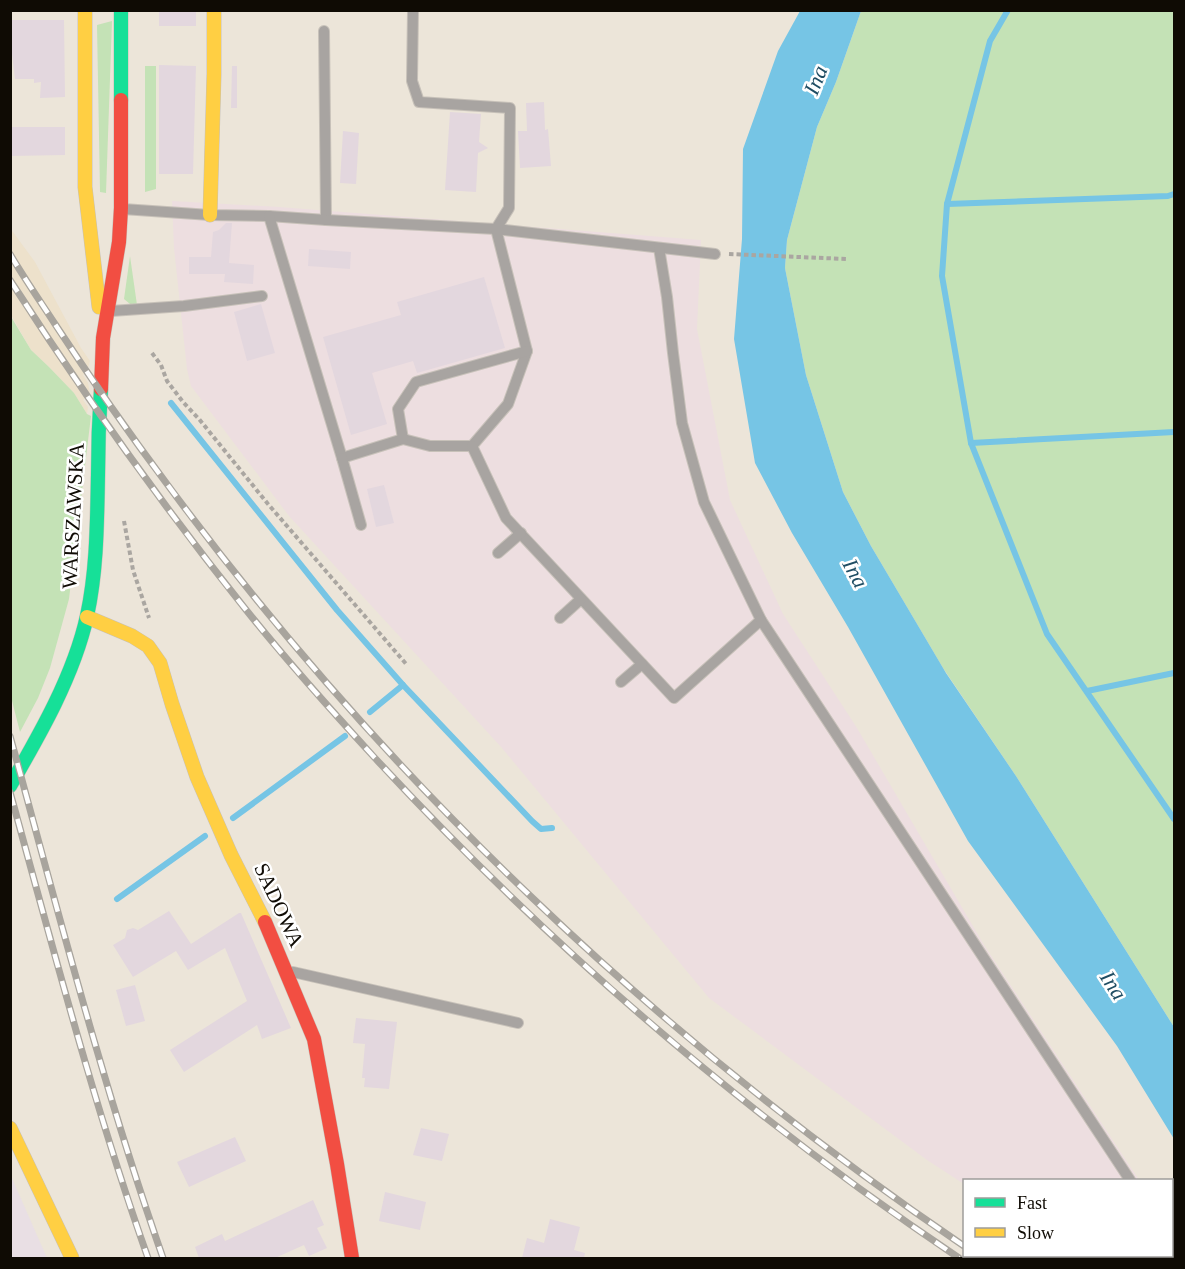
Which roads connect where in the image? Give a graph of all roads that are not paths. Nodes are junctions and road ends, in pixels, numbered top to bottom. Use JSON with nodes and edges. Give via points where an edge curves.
{"nodes":[{"id":1,"x":85,"y":10,"type":"edge"},
{"id":2,"x":121,"y":10,"type":"edge"},
{"id":3,"x":214,"y":10,"type":"edge"},
{"id":4,"x":413,"y":10,"type":"edge"},
{"id":5,"x":324,"y":31,"type":"dead end"},
{"id":6,"x":85,"y":188,"type":"junction"},
{"id":7,"x":111,"y":208,"type":"junction"},
{"id":8,"x":210,"y":215,"type":"junction"},
{"id":9,"x":269,"y":216,"type":"junction"},
{"id":10,"x":326,"y":220,"type":"junction"},
{"id":11,"x":496,"y":229,"type":"junction"},
{"id":12,"x":659,"y":248,"type":"junction"},
{"id":13,"x":715,"y":254,"type":"road end"},
{"id":14,"x":262,"y":296,"type":"dead end"},
{"id":15,"x":108,"y":311,"type":"junction"},
{"id":16,"x":103,"y":338,"type":"junction"},
{"id":17,"x":527,"y":351,"type":"junction"},
{"id":18,"x":403,"y":439,"type":"junction"},
{"id":19,"x":472,"y":446,"type":"junction"},
{"id":20,"x":342,"y":458,"type":"junction"},
{"id":21,"x":361,"y":525,"type":"dead end"},
{"id":22,"x":520,"y":533,"type":"junction"},
{"id":23,"x":498,"y":553,"type":"dead end"},
{"id":24,"x":581,"y":598,"type":"junction"},
{"id":25,"x":87,"y":617,"type":"junction"},
{"id":26,"x":560,"y":618,"type":"dead end"},
{"id":27,"x":760,"y":620,"type":"junction"},
{"id":28,"x":642,"y":664,"type":"junction"},
{"id":29,"x":621,"y":682,"type":"dead end"},
{"id":30,"x":10,"y":786,"type":"edge"},
{"id":31,"x":286,"y":971,"type":"junction"},
{"id":32,"x":518,"y":1023,"type":"dead end"},
{"id":33,"x":11,"y":1129,"type":"edge"},
{"id":34,"x":1129,"y":1179,"type":"edge"},
{"id":35,"x":72,"y":1258,"type":"edge"},
{"id":36,"x":352,"y":1258,"type":"edge"}],
"edges":[{"from":1,"to":6,"type":"main road","name":"WARSZAWSKA"},
{"from":2,"to":7,"type":"main road","name":"WARSZAWSKA"},
{"from":3,"to":8,"type":"main road"},
{"from":4,"to":11,"type":"lane","via":[[412,81],[419,102],[510,108],[509,208]]},
{"from":5,"to":10,"type":"lane"},
{"from":6,"to":7,"type":"main road","via":[[94,204]]},
{"from":6,"to":16,"type":"main road","name":"WARSZAWSKA"},
{"from":7,"to":8,"type":"lane"},
{"from":7,"to":15,"type":"main road","name":"WARSZAWSKA","via":[[119,242]]},
{"from":8,"to":9,"type":"lane"},
{"from":9,"to":10,"type":"lane"},
{"from":9,"to":20,"type":"lane"},
{"from":10,"to":11,"type":"lane"},
{"from":11,"to":12,"type":"lane"},
{"from":11,"to":17,"type":"lane"},
{"from":12,"to":13,"type":"lane"},
{"from":12,"to":27,"type":"lane","via":[[682,423],[704,502]]},
{"from":14,"to":15,"type":"lane"},
{"from":15,"to":16,"type":"main road","name":"WARSZAWSKA"},
{"from":16,"to":25,"type":"main road","name":"WARSZAWSKA","via":[[97,539]]},
{"from":17,"to":18,"type":"lane","via":[[416,382],[398,409]]},
{"from":17,"to":19,"type":"lane","via":[[508,404]]},
{"from":18,"to":19,"type":"lane","via":[[430,446]]},
{"from":18,"to":20,"type":"lane"},
{"from":19,"to":22,"type":"lane","via":[[506,518]]},
{"from":20,"to":21,"type":"lane"},
{"from":22,"to":23,"type":"lane"},
{"from":22,"to":24,"type":"lane"},
{"from":24,"to":26,"type":"lane"},
{"from":24,"to":28,"type":"lane"},
{"from":25,"to":30,"type":"main road","name":"WARSZAWSKA","via":[[58,695]]},
{"from":25,"to":31,"type":"main road","name":"SADOWA","via":[[132,636],[147,646],[160,663],[197,777]]},
{"from":27,"to":28,"type":"lane","via":[[674,698]]},
{"from":27,"to":34,"type":"lane"},
{"from":28,"to":29,"type":"lane"},
{"from":31,"to":32,"type":"lane"},
{"from":31,"to":36,"type":"main road","name":"SADOWA","via":[[314,1039]]},
{"from":33,"to":35,"type":"main road"}]}
